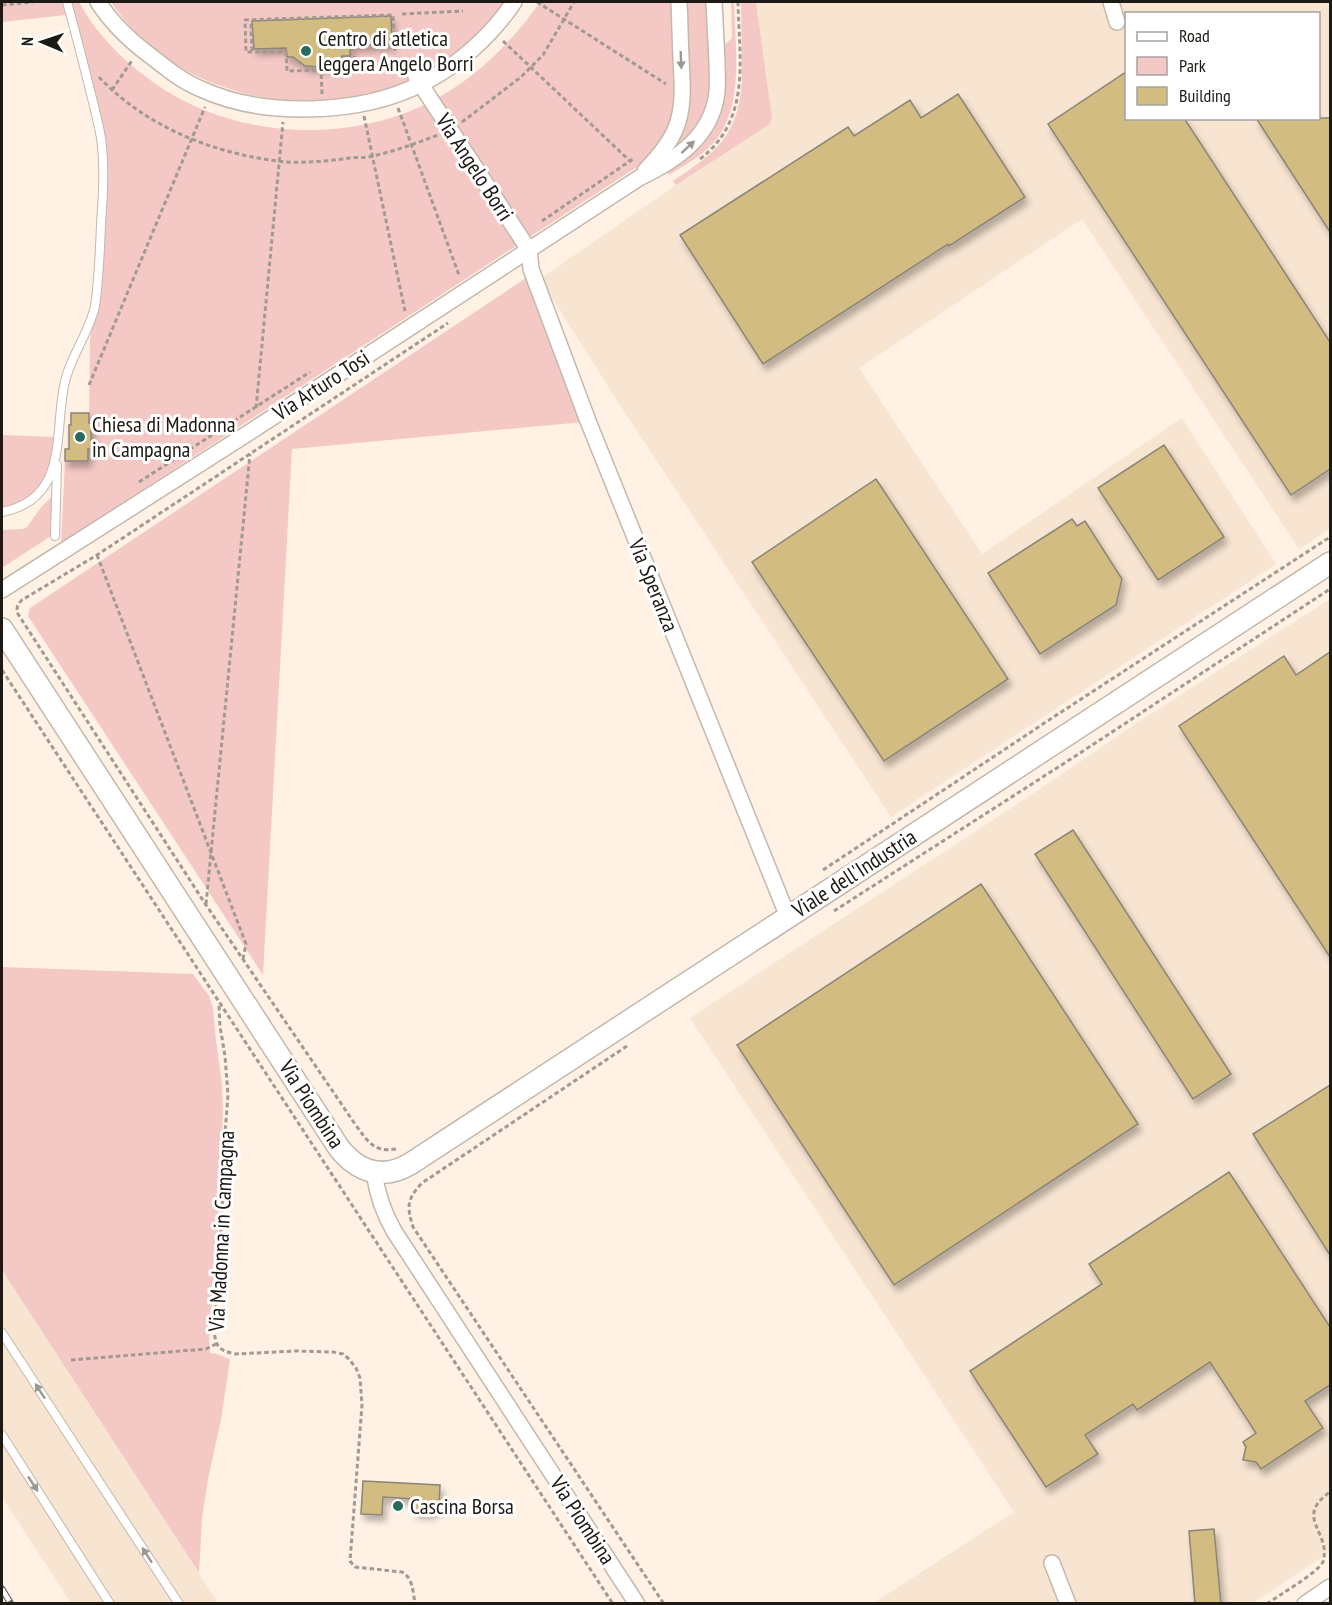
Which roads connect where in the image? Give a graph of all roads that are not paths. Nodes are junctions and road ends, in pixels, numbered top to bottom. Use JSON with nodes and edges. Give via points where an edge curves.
{"nodes":[{"id":1,"x":67,"y":2,"type":"edge"},
{"id":2,"x":98,"y":2,"type":"edge"},
{"id":3,"x":514,"y":2,"type":"edge"},
{"id":4,"x":679,"y":2,"type":"edge"},
{"id":5,"x":714,"y":2,"type":"edge"},
{"id":6,"x":1111,"y":2,"type":"edge"},
{"id":7,"x":1117,"y":22,"type":"dead end"},
{"id":8,"x":418,"y":80,"type":"junction"},
{"id":9,"x":639,"y":178,"type":"junction"},
{"id":10,"x":529,"y":250,"type":"junction"},
{"id":11,"x":58,"y":447,"type":"junction"},
{"id":12,"x":2,"y":512,"type":"edge"},
{"id":13,"x":55,"y":536,"type":"dead end"},
{"id":14,"x":1330,"y":563,"type":"edge"},
{"id":15,"x":2,"y":590,"type":"edge"},
{"id":16,"x":2,"y":629,"type":"edge"},
{"id":17,"x":788,"y":917,"type":"junction"},
{"id":18,"x":374,"y":1172,"type":"junction"},
{"id":19,"x":2,"y":1333,"type":"edge"},
{"id":20,"x":2,"y":1435,"type":"edge"},
{"id":21,"x":1052,"y":1563,"type":"dead end"},
{"id":22,"x":1330,"y":1587,"type":"edge"},
{"id":23,"x":110,"y":1604,"type":"edge"},
{"id":24,"x":179,"y":1604,"type":"edge"},
{"id":25,"x":637,"y":1604,"type":"edge"},
{"id":26,"x":1068,"y":1604,"type":"edge"},
{"id":27,"x":1305,"y":1604,"type":"edge"}],
"edges":[{"from":1,"to":11,"type":"lane","via":[[101,138],[103,188],[94,308],[64,384]]},
{"from":2,"to":8,"type":"street","via":[[120,30],[173,74],[211,93],[252,105],[322,108],[362,104],[393,95]]},
{"from":3,"to":8,"type":"street","via":[[502,20],[452,66]]},
{"from":4,"to":9,"type":"street","name":"Via Arturo Tosi","one_way":true,"via":[[681,110],[665,148]]},
{"from":9,"to":5,"type":"street","name":"Via Arturo Tosi","one_way":true,"via":[[690,146],[712,114],[717,92]]},
{"from":6,"to":7,"type":"street"},
{"from":8,"to":10,"type":"street","name":"Via Angelo Borri"},
{"from":9,"to":10,"type":"street","name":"Via Arturo Tosi"},
{"from":10,"to":15,"type":"street","name":"Via Arturo Tosi"},
{"from":10,"to":17,"type":"street","name":"Via Speranza","via":[[531,269],[588,421]]},
{"from":11,"to":12,"type":"lane","via":[[51,475],[36,497]]},
{"from":11,"to":13,"type":"lane"},
{"from":14,"to":17,"type":"street","name":"Viale dell'Industria"},
{"from":16,"to":18,"type":"street","name":"Via Piombina","via":[[339,1148],[356,1165]]},
{"from":17,"to":18,"type":"street","name":"Viale dell'Industria","via":[[410,1164],[392,1172]]},
{"from":18,"to":25,"type":"street","name":"Via Piombina","via":[[379,1199],[394,1232]]},
{"from":24,"to":19,"type":"lane","one_way":true},
{"from":20,"to":23,"type":"lane","one_way":true},
{"from":21,"to":26,"type":"street"},
{"from":22,"to":27,"type":"street"}]}
